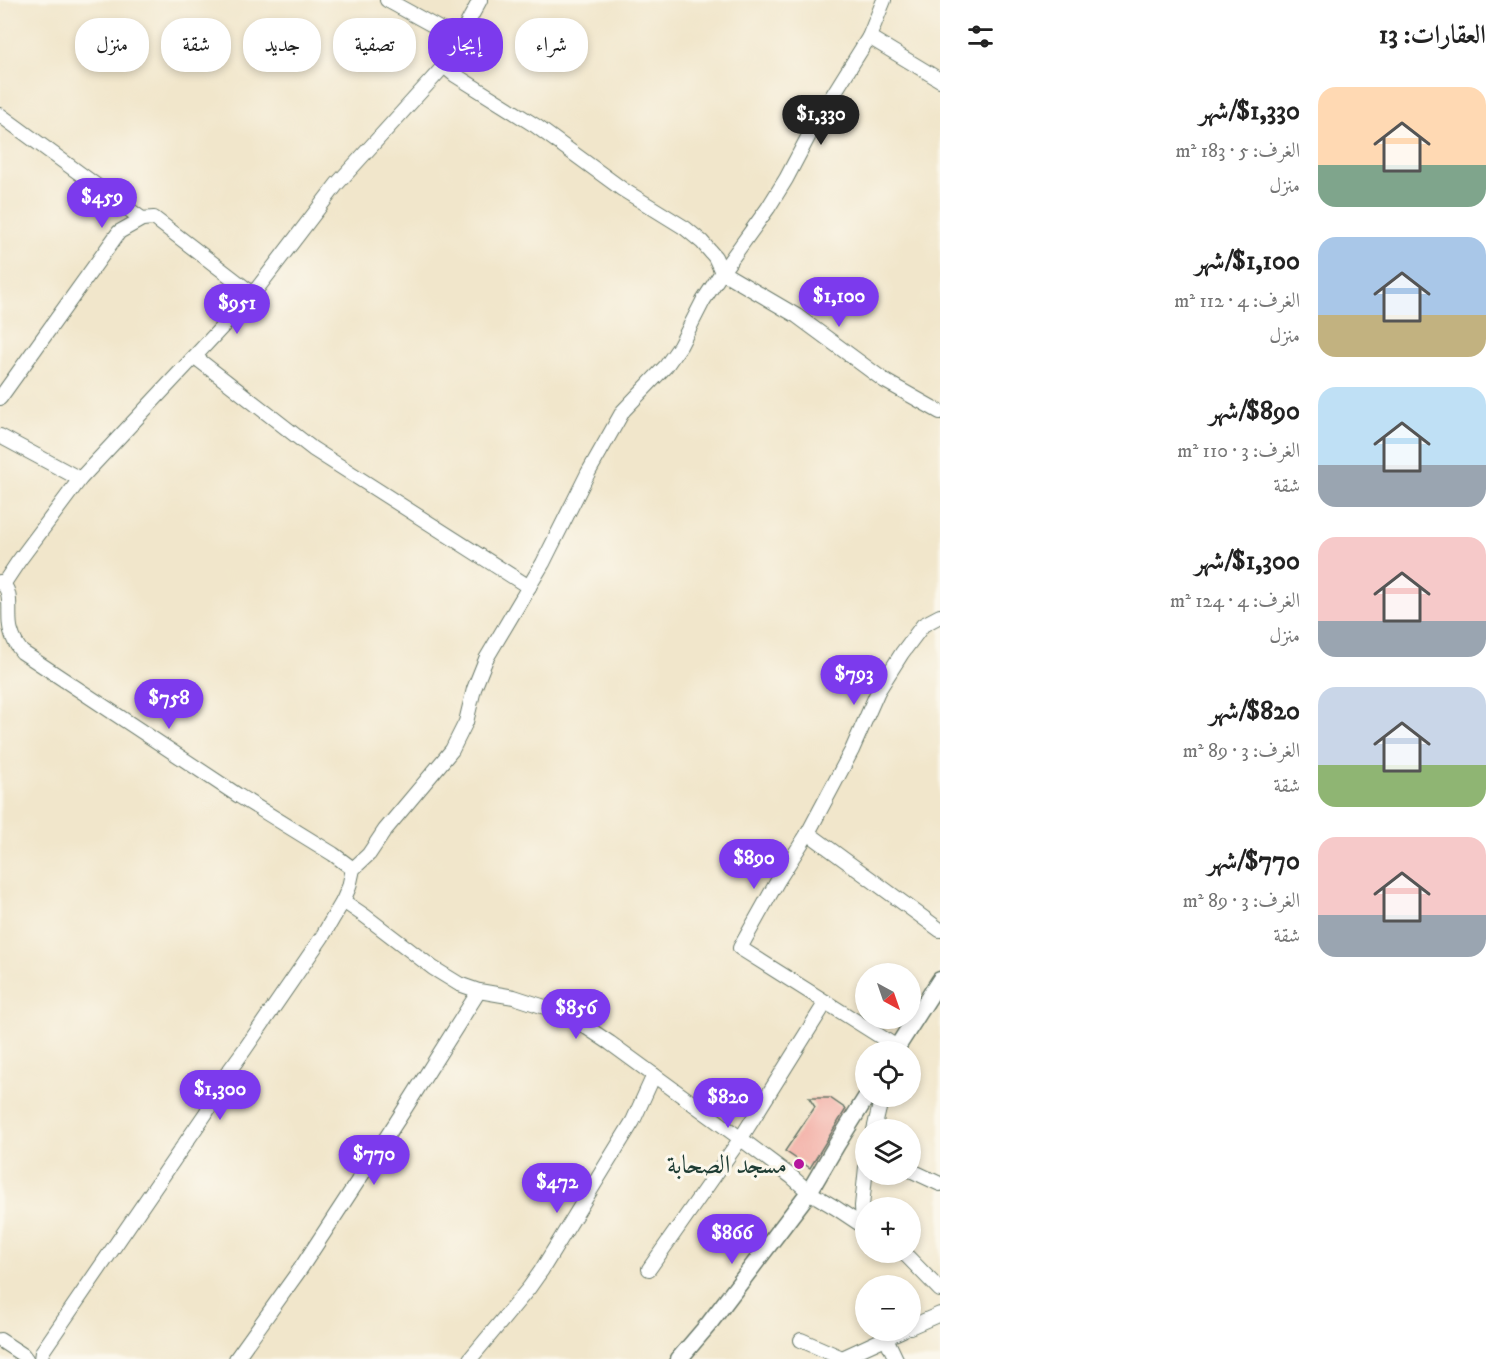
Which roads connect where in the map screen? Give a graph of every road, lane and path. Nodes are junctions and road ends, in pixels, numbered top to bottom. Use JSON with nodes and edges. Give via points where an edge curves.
{"nodes":[{"id":1,"x":387,"y":0,"type":"edge"},
{"id":2,"x":480,"y":0,"type":"edge"},
{"id":3,"x":884,"y":0,"type":"edge"},
{"id":4,"x":470,"y":18,"type":"edge"},
{"id":5,"x":428,"y":23,"type":"edge"},
{"id":6,"x":868,"y":38,"type":"junction"},
{"id":7,"x":439,"y":72,"type":"edge"},
{"id":8,"x":451,"y":72,"type":"edge"},
{"id":9,"x":940,"y":80,"type":"edge"},
{"id":10,"x":0,"y":115,"type":"edge"},
{"id":11,"x":142,"y":219,"type":"junction"},
{"id":12,"x":723,"y":272,"type":"junction"},
{"id":13,"x":253,"y":294,"type":"junction"},
{"id":14,"x":195,"y":357,"type":"junction"},
{"id":15,"x":0,"y":398,"type":"edge"},
{"id":16,"x":940,"y":412,"type":"edge"},
{"id":17,"x":0,"y":436,"type":"edge"},
{"id":18,"x":80,"y":479,"type":"junction"},
{"id":19,"x":2,"y":582,"type":"edge"},
{"id":20,"x":529,"y":587,"type":"junction"},
{"id":21,"x":940,"y":616,"type":"edge"},
{"id":22,"x":808,"y":833,"type":"junction"},
{"id":23,"x":353,"y":869,"type":"junction"},
{"id":24,"x":343,"y":901,"type":"junction"},
{"id":25,"x":940,"y":930,"type":"edge"},
{"id":26,"x":940,"y":980,"type":"edge"},
{"id":27,"x":479,"y":991,"type":"junction"},
{"id":28,"x":826,"y":1002,"type":"junction"},
{"id":29,"x":883,"y":1041,"type":"edge"},
{"id":30,"x":900,"y":1041,"type":"edge"},
{"id":31,"x":654,"y":1075,"type":"junction"},
{"id":32,"x":860,"y":1107,"type":"edge"},
{"id":33,"x":741,"y":1138,"type":"junction"},
{"id":34,"x":921,"y":1175,"type":"edge"},
{"id":35,"x":940,"y":1184,"type":"edge"},
{"id":36,"x":810,"y":1192,"type":"junction"},
{"id":37,"x":855,"y":1221,"type":"edge"},
{"id":38,"x":914,"y":1263,"type":"edge"},
{"id":39,"x":649,"y":1269,"type":"dead end"},
{"id":40,"x":940,"y":1290,"type":"edge"},
{"id":41,"x":940,"y":1314,"type":"edge"},
{"id":42,"x":921,"y":1322,"type":"edge"},
{"id":43,"x":0,"y":1340,"type":"edge"},
{"id":44,"x":801,"y":1340,"type":"dead end"},
{"id":45,"x":879,"y":1341,"type":"edge"},
{"id":46,"x":887,"y":1341,"type":"edge"},
{"id":47,"x":240,"y":1357,"type":"edge"},
{"id":48,"x":26,"y":1359,"type":"edge"},
{"id":49,"x":41,"y":1359,"type":"edge"},
{"id":50,"x":470,"y":1359,"type":"edge"},
{"id":51,"x":679,"y":1359,"type":"edge"},
{"id":52,"x":896,"y":1359,"type":"edge"}],
"edges":[{"from":1,"to":5,"type":"street"},
{"from":2,"to":4,"type":"street"},
{"from":3,"to":6,"type":"street"},
{"from":6,"to":9,"type":"street"},
{"from":6,"to":12,"type":"street","via":[[786,179]]},
{"from":7,"to":13,"type":"street","via":[[337,184]]},
{"from":8,"to":12,"type":"street","via":[[685,228],[715,257]]},
{"from":10,"to":11,"type":"street"},
{"from":11,"to":13,"type":"street","via":[[154,218]]},
{"from":11,"to":15,"type":"street","via":[[119,232]]},
{"from":12,"to":16,"type":"street","via":[[797,316],[885,381]]},
{"from":12,"to":20,"type":"street","via":[[666,366],[623,411]]},
{"from":13,"to":14,"type":"street"},
{"from":14,"to":18,"type":"street"},
{"from":14,"to":20,"type":"street","via":[[313,449]]},
{"from":17,"to":18,"type":"street"},
{"from":18,"to":19,"type":"street"},
{"from":19,"to":23,"type":"street","via":[[9,600],[10,630],[22,652]]},
{"from":20,"to":23,"type":"street","via":[[486,659],[466,722],[452,750]]},
{"from":21,"to":22,"type":"street","via":[[923,625],[878,691]]},
{"from":22,"to":25,"type":"street"},
{"from":22,"to":28,"type":"street","via":[[740,948]]},
{"from":23,"to":24,"type":"street"},
{"from":24,"to":27,"type":"street","via":[[433,968]]},
{"from":24,"to":49,"type":"street","via":[[226,1075],[206,1113],[42,1352]]},
{"from":26,"to":30,"type":"street"},
{"from":27,"to":31,"type":"street","via":[[514,997],[580,1023]]},
{"from":27,"to":47,"type":"street"},
{"from":28,"to":29,"type":"street"},
{"from":28,"to":33,"type":"street"},
{"from":31,"to":33,"type":"street"},
{"from":31,"to":50,"type":"street","via":[[633,1121],[541,1271]]},
{"from":32,"to":36,"type":"street"},
{"from":33,"to":36,"type":"street"},
{"from":33,"to":39,"type":"street"},
{"from":34,"to":35,"type":"street"},
{"from":36,"to":37,"type":"street"},
{"from":36,"to":51,"type":"street"},
{"from":38,"to":40,"type":"street"},
{"from":41,"to":42,"type":"street"},
{"from":43,"to":48,"type":"street"},
{"from":44,"to":45,"type":"street","via":[[842,1358]]},
{"from":46,"to":52,"type":"street"}]}
